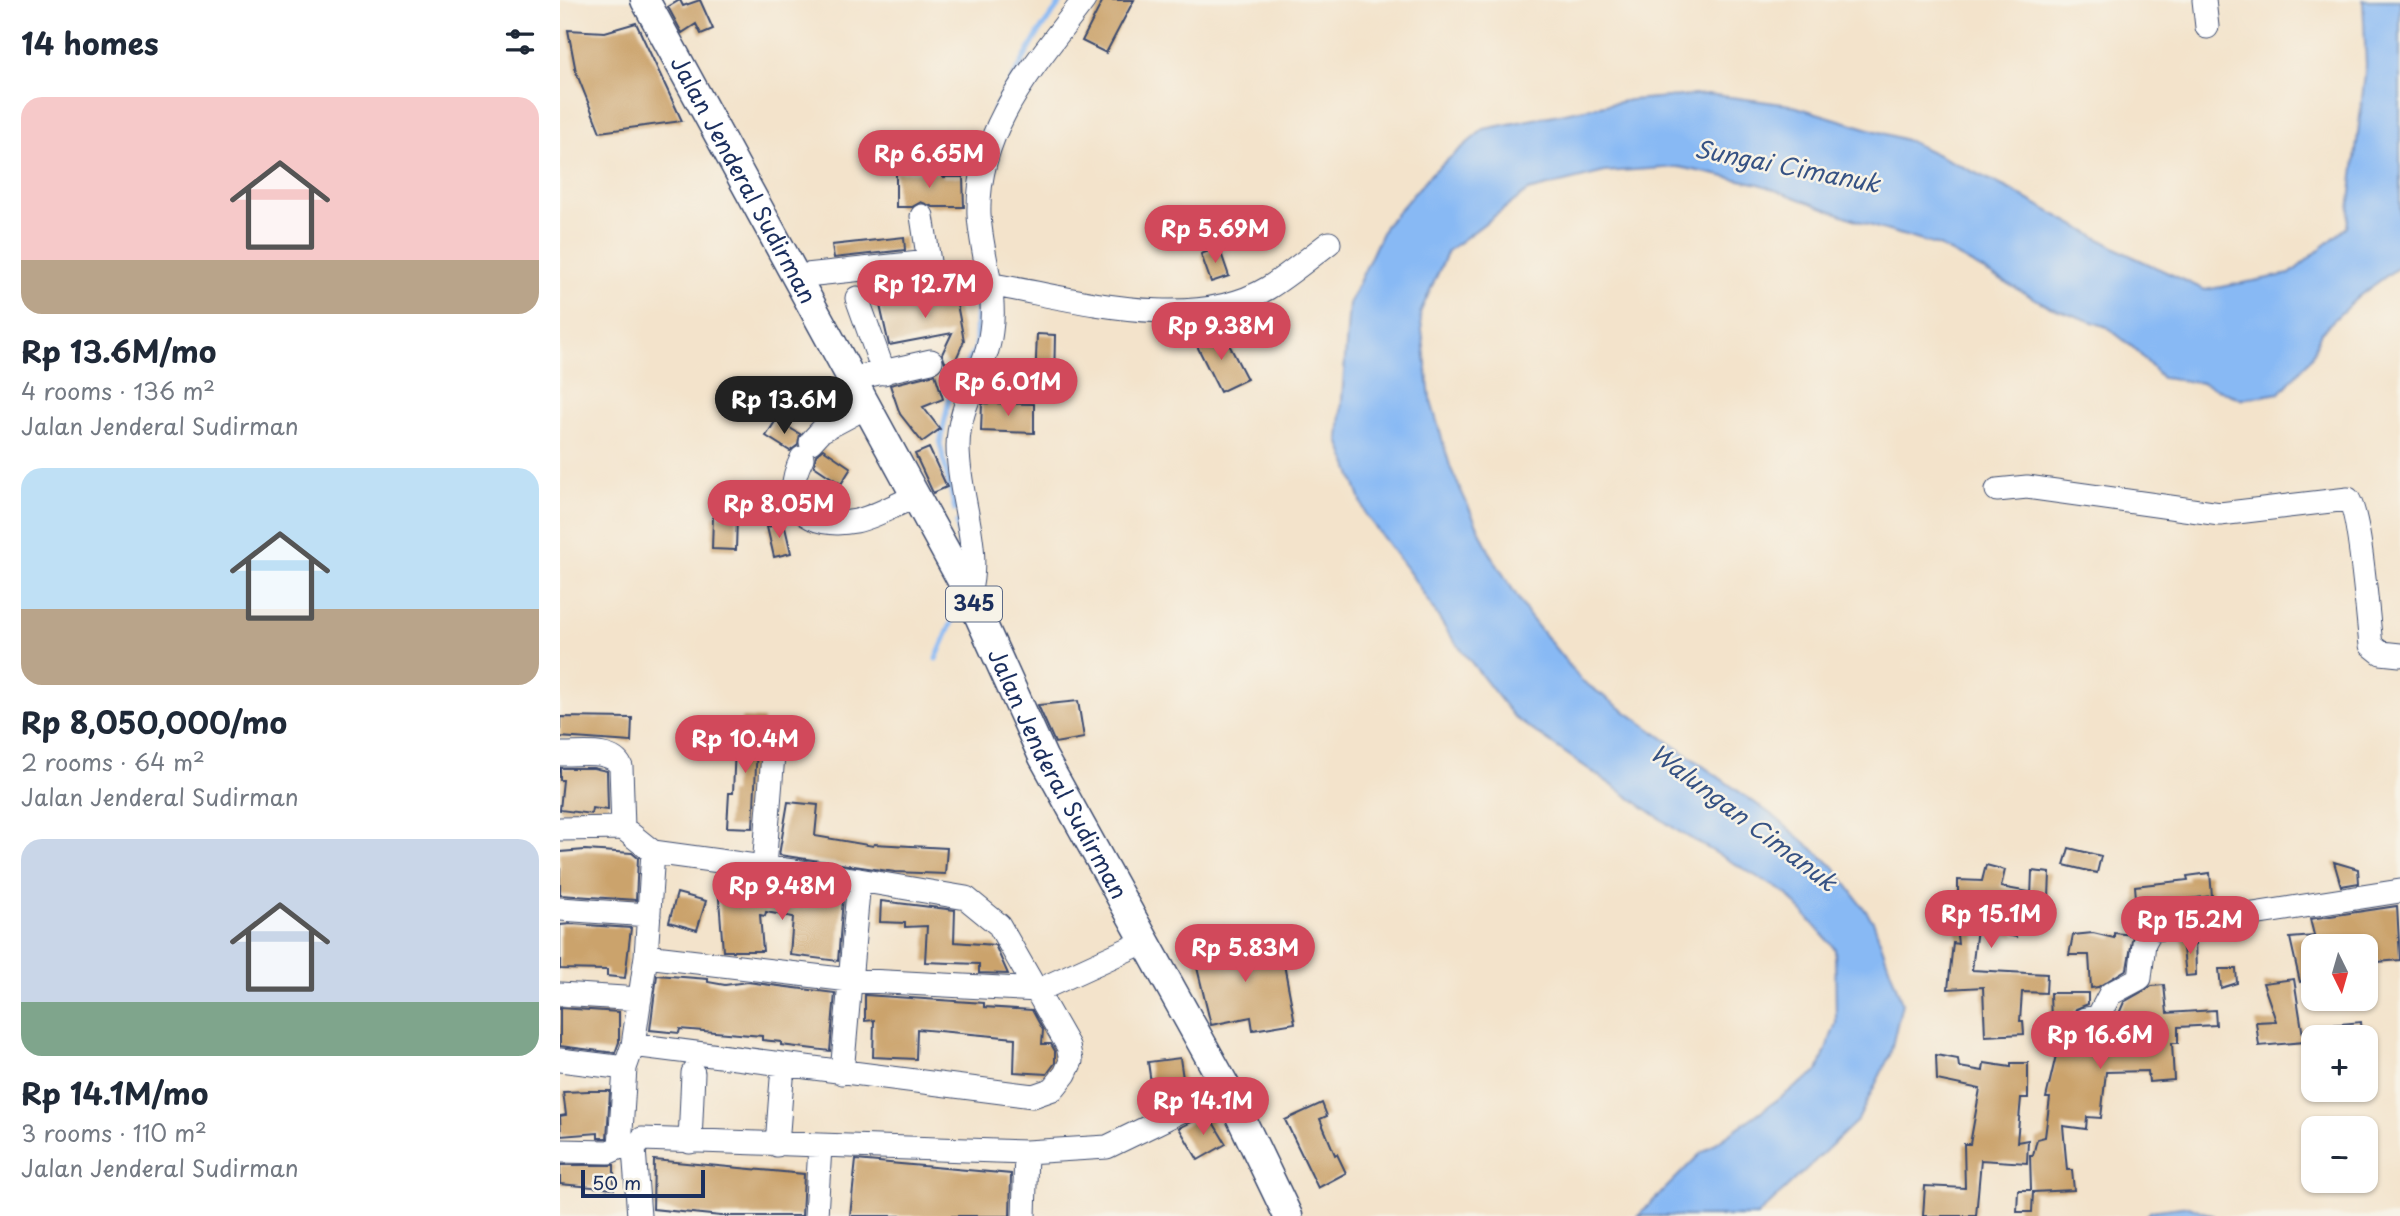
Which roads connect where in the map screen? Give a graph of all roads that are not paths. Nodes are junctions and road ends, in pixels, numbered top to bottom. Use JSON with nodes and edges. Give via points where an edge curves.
{"nodes":[{"id":1,"x":645,"y":0,"type":"edge"},
{"id":2,"x":1084,"y":0,"type":"edge"},
{"id":3,"x":2204,"y":0,"type":"edge"},
{"id":4,"x":2207,"y":27,"type":"dead end"},
{"id":5,"x":922,"y":216,"type":"dead end"},
{"id":6,"x":1329,"y":243,"type":"dead end"},
{"id":7,"x":797,"y":276,"type":"junction"},
{"id":8,"x":988,"y":284,"type":"junction"},
{"id":9,"x":857,"y":298,"type":"dead end"},
{"id":10,"x":931,"y":361,"type":"dead end"},
{"id":11,"x":884,"y":373,"type":"junction"},
{"id":12,"x":852,"y":379,"type":"junction"},
{"id":13,"x":868,"y":406,"type":"junction"},
{"id":14,"x":1997,"y":490,"type":"dead end"},
{"id":15,"x":917,"y":496,"type":"junction"},
{"id":16,"x":969,"y":594,"type":"junction"},
{"id":17,"x":2400,"y":655,"type":"edge"},
{"id":18,"x":560,"y":754,"type":"edge"},
{"id":19,"x":773,"y":755,"type":"dead end"},
{"id":20,"x":623,"y":828,"type":"junction"},
{"id":21,"x":560,"y":829,"type":"edge"},
{"id":22,"x":653,"y":852,"type":"junction"},
{"id":23,"x":764,"y":867,"type":"junction"},
{"id":24,"x":859,"y":880,"type":"junction"},
{"id":25,"x":2400,"y":891,"type":"edge"},
{"id":26,"x":560,"y":909,"type":"edge"},
{"id":27,"x":649,"y":915,"type":"junction"},
{"id":28,"x":1146,"y":941,"type":"junction"},
{"id":29,"x":646,"y":956,"type":"junction"},
{"id":30,"x":849,"y":980,"type":"junction"},
{"id":31,"x":1039,"y":990,"type":"junction"},
{"id":32,"x":560,"y":994,"type":"edge"},
{"id":33,"x":640,"y":999,"type":"junction"},
{"id":34,"x":2085,"y":1019,"type":"dead end"},
{"id":35,"x":633,"y":1045,"type":"junction"},
{"id":36,"x":560,"y":1060,"type":"edge"},
{"id":37,"x":625,"y":1068,"type":"junction"},
{"id":38,"x":693,"y":1073,"type":"dead end"},
{"id":39,"x":842,"y":1073,"type":"junction"},
{"id":40,"x":782,"y":1079,"type":"dead end"},
{"id":41,"x":1227,"y":1089,"type":"junction"},
{"id":42,"x":690,"y":1142,"type":"junction"},
{"id":43,"x":777,"y":1145,"type":"junction"},
{"id":44,"x":820,"y":1146,"type":"junction"},
{"id":45,"x":560,"y":1151,"type":"edge"},
{"id":46,"x":1026,"y":1152,"type":"junction"},
{"id":47,"x":639,"y":1216,"type":"edge"},
{"id":48,"x":816,"y":1216,"type":"edge"},
{"id":49,"x":1024,"y":1216,"type":"edge"},
{"id":50,"x":1288,"y":1216,"type":"edge"}],
"edges":[{"from":1,"to":7,"type":"main road","name":"Jalan Jenderal Sudirman","number":"345"},
{"from":2,"to":8,"type":"street","via":[[1049,41],[1009,102],[989,150],[979,215]]},
{"from":3,"to":4,"type":"street"},
{"from":5,"to":7,"type":"street","via":[[929,261]]},
{"from":6,"to":8,"type":"street","via":[[1266,289],[1192,313],[1152,312]]},
{"from":7,"to":12,"type":"main road","name":"Jalan Jenderal Sudirman","number":"345"},
{"from":8,"to":16,"type":"street","via":[[991,331],[960,416],[958,445],[973,559]]},
{"from":9,"to":11,"type":"street"},
{"from":10,"to":11,"type":"street"},
{"from":11,"to":12,"type":"street"},
{"from":12,"to":13,"type":"main road","name":"Jalan Jenderal Sudirman","number":"345"},
{"from":13,"to":15,"type":"main road","name":"Jalan Jenderal Sudirman","number":"345"},
{"from":13,"to":15,"type":"street","via":[[821,431],[795,472],[793,498],[803,514],[820,522],[857,520]]},
{"from":14,"to":17,"type":"street","via":[[2027,487],[2220,514],[2348,499],[2356,526],[2371,645],[2381,653]]},
{"from":15,"to":16,"type":"main road","name":"Jalan Jenderal Sudirman","number":"345"},
{"from":16,"to":28,"type":"main road","name":"Jalan Jenderal Sudirman","number":"345","via":[[1043,757]]},
{"from":18,"to":20,"type":"street","via":[[617,760]]},
{"from":19,"to":23,"type":"street"},
{"from":20,"to":21,"type":"street"},
{"from":20,"to":22,"type":"street"},
{"from":22,"to":23,"type":"street"},
{"from":22,"to":27,"type":"street"},
{"from":23,"to":24,"type":"street"},
{"from":24,"to":30,"type":"street"},
{"from":24,"to":31,"type":"street","via":[[966,898],[999,925]]},
{"from":25,"to":34,"type":"street","via":[[2151,930],[2144,943],[2140,978],[2110,994],[2098,1017]]},
{"from":26,"to":27,"type":"street"},
{"from":27,"to":29,"type":"street"},
{"from":28,"to":31,"type":"street"},
{"from":28,"to":41,"type":"main road","name":"Jalan Jenderal Sudirman","number":"345"},
{"from":29,"to":30,"type":"street"},
{"from":29,"to":33,"type":"street"},
{"from":30,"to":31,"type":"street"},
{"from":30,"to":39,"type":"street"},
{"from":31,"to":39,"type":"street","via":[[1071,1058],[1065,1074],[1046,1092],[1026,1095]]},
{"from":32,"to":33,"type":"street"},
{"from":33,"to":35,"type":"street"},
{"from":35,"to":37,"type":"street"},
{"from":35,"to":39,"type":"street"},
{"from":36,"to":37,"type":"street"},
{"from":37,"to":45,"type":"street","via":[[619,1148]]},
{"from":38,"to":42,"type":"street"},
{"from":40,"to":43,"type":"street"},
{"from":41,"to":46,"type":"street","via":[[1107,1147]]},
{"from":41,"to":50,"type":"main road","name":"Jalan Jenderal Sudirman","number":"345"},
{"from":42,"to":43,"type":"street"},
{"from":42,"to":47,"type":"street","via":[[636,1142]]},
{"from":43,"to":44,"type":"street"},
{"from":44,"to":46,"type":"street"},
{"from":44,"to":48,"type":"street"},
{"from":46,"to":49,"type":"street"}]}
